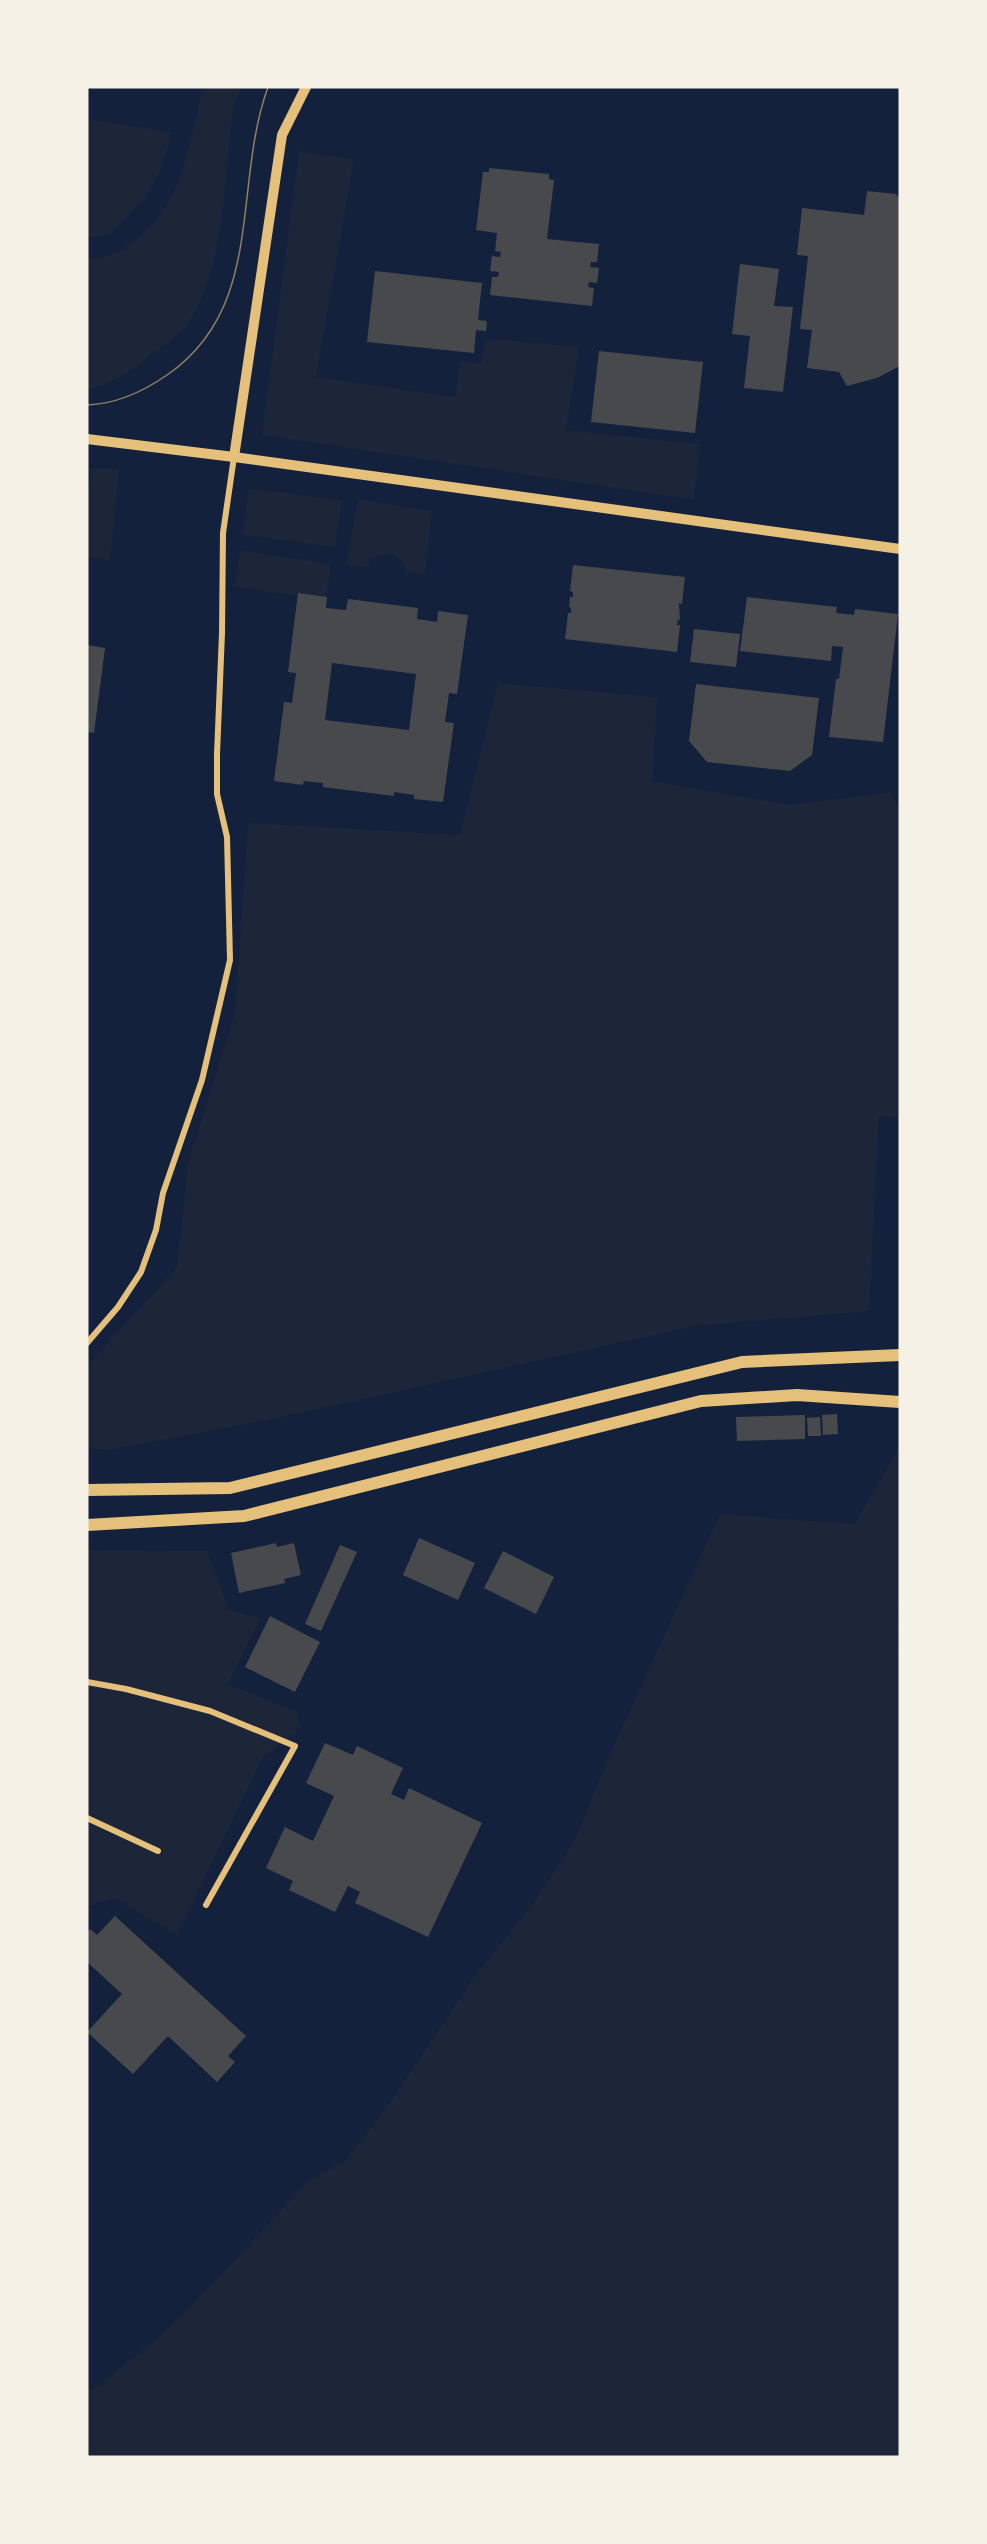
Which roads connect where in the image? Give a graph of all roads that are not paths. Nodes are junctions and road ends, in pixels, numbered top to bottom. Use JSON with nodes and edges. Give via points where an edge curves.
{"nodes":[{"id":1,"x":306,"y":87,"type":"edge"},
{"id":2,"x":87,"y":439,"type":"edge"},
{"id":3,"x":234,"y":457,"type":"junction"},
{"id":4,"x":900,"y":549,"type":"edge"},
{"id":5,"x":87,"y":1343,"type":"edge"},
{"id":6,"x":900,"y":1355,"type":"edge"},
{"id":7,"x":900,"y":1402,"type":"edge"},
{"id":8,"x":87,"y":1490,"type":"edge"},
{"id":9,"x":87,"y":1525,"type":"edge"},
{"id":10,"x":87,"y":1682,"type":"edge"},
{"id":11,"x":87,"y":1818,"type":"edge"},
{"id":12,"x":158,"y":1851,"type":"dead end"},
{"id":13,"x":206,"y":1905,"type":"dead end"}],
"edges":[{"from":1,"to":3,"type":"street","via":[[282,135]]},
{"from":2,"to":3,"type":"street"},
{"from":3,"to":4,"type":"street"},
{"from":3,"to":5,"type":"street","via":[[224,533],[217,764],[217,794],[227,837],[230,960],[202,1080],[141,1272]]},
{"from":6,"to":8,"type":"main road","via":[[742,1362],[230,1488]]},
{"from":7,"to":9,"type":"main road","via":[[797,1395],[700,1401],[244,1516]]},
{"from":10,"to":13,"type":"street","via":[[210,1711],[295,1746]]},
{"from":11,"to":12,"type":"street"}]}
